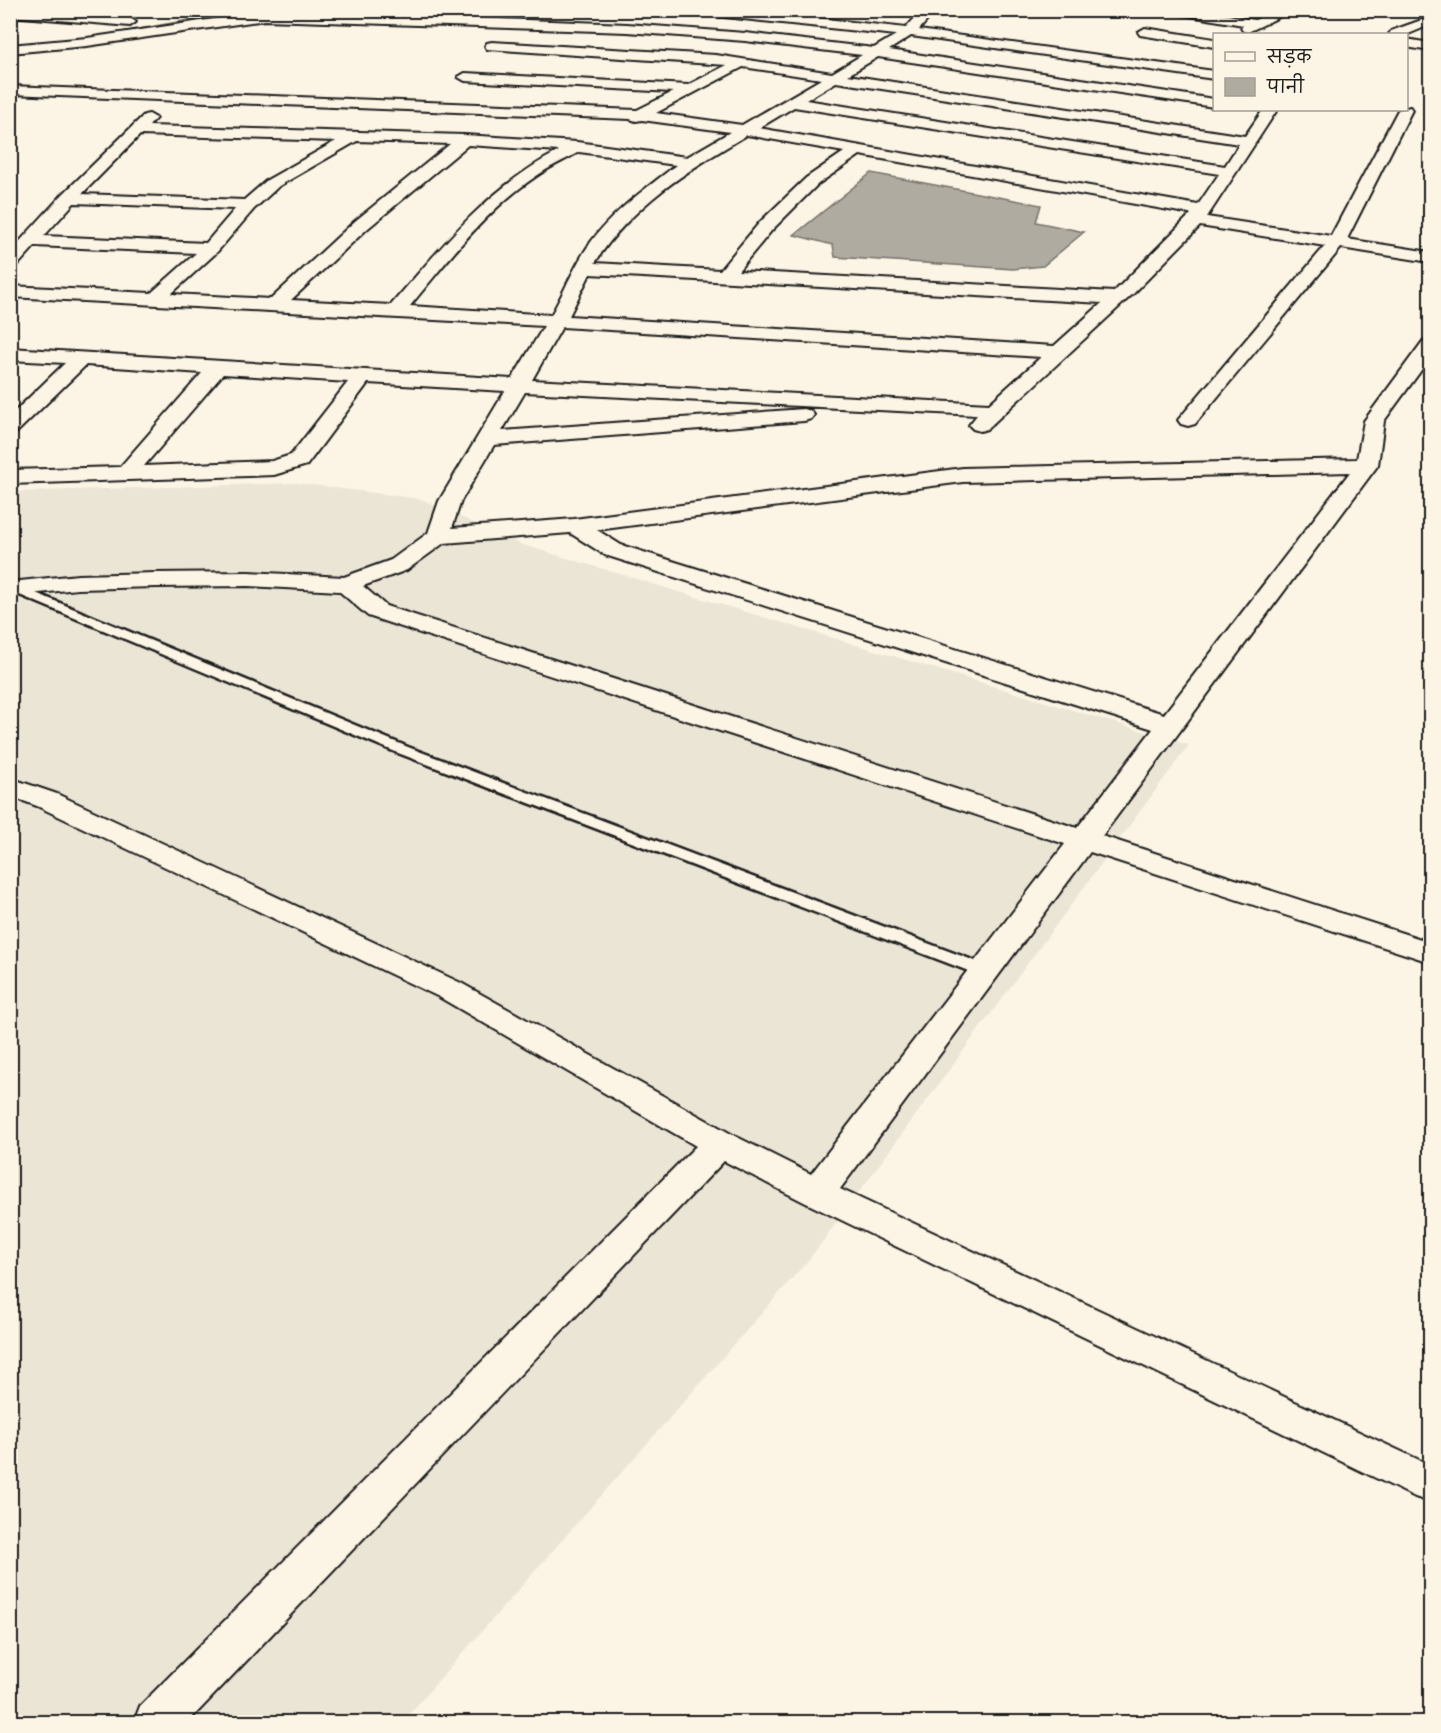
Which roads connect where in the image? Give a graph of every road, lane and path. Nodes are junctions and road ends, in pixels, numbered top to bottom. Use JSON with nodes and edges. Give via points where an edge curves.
{"nodes":[{"id":1,"x":302,"y":10,"type":"edge"},
{"id":2,"x":517,"y":10,"type":"edge"},
{"id":3,"x":628,"y":10,"type":"edge"},
{"id":4,"x":696,"y":10,"type":"edge"},
{"id":5,"x":930,"y":10,"type":"edge"},
{"id":6,"x":1178,"y":10,"type":"edge"},
{"id":7,"x":1241,"y":10,"type":"edge"},
{"id":8,"x":10,"y":12,"type":"edge"},
{"id":9,"x":1282,"y":13,"type":"edge"},
{"id":10,"x":82,"y":14,"type":"edge"},
{"id":11,"x":404,"y":15,"type":"edge"},
{"id":12,"x":803,"y":15,"type":"edge"},
{"id":13,"x":266,"y":16,"type":"junction"},
{"id":14,"x":1431,"y":21,"type":"edge"},
{"id":15,"x":130,"y":22,"type":"dead end"},
{"id":16,"x":510,"y":24,"type":"junction"},
{"id":17,"x":615,"y":27,"type":"junction"},
{"id":18,"x":909,"y":32,"type":"junction"},
{"id":19,"x":1145,"y":32,"type":"dead end"},
{"id":20,"x":1399,"y":33,"type":"edge"},
{"id":21,"x":27,"y":34,"type":"dead end"},
{"id":22,"x":62,"y":37,"type":"junction"},
{"id":23,"x":87,"y":42,"type":"junction"},
{"id":24,"x":1213,"y":43,"type":"edge"},
{"id":25,"x":1408,"y":43,"type":"edge"},
{"id":26,"x":492,"y":46,"type":"junction"},
{"id":27,"x":1431,"y":47,"type":"edge"},
{"id":28,"x":10,"y":49,"type":"edge"},
{"id":29,"x":874,"y":53,"type":"junction"},
{"id":30,"x":41,"y":61,"type":"dead end"},
{"id":31,"x":743,"y":62,"type":"junction"},
{"id":32,"x":23,"y":75,"type":"dead end"},
{"id":33,"x":1213,"y":75,"type":"edge"},
{"id":34,"x":837,"y":76,"type":"junction"},
{"id":35,"x":458,"y":84,"type":"junction"},
{"id":36,"x":10,"y":88,"type":"edge"},
{"id":37,"x":691,"y":89,"type":"junction"},
{"id":38,"x":175,"y":95,"type":"junction"},
{"id":39,"x":790,"y":102,"type":"junction"},
{"id":40,"x":1213,"y":103,"type":"edge"},
{"id":41,"x":437,"y":105,"type":"junction"},
{"id":42,"x":1266,"y":111,"type":"edge"},
{"id":43,"x":1405,"y":111,"type":"edge"},
{"id":44,"x":640,"y":115,"type":"junction"},
{"id":45,"x":135,"y":130,"type":"junction"},
{"id":46,"x":746,"y":130,"type":"junction"},
{"id":47,"x":354,"y":136,"type":"junction"},
{"id":48,"x":464,"y":140,"type":"junction"},
{"id":49,"x":1247,"y":141,"type":"junction"},
{"id":50,"x":577,"y":147,"type":"junction"},
{"id":51,"x":857,"y":150,"type":"junction"},
{"id":52,"x":690,"y":162,"type":"junction"},
{"id":53,"x":1227,"y":171,"type":"junction"},
{"id":54,"x":68,"y":198,"type":"junction"},
{"id":55,"x":248,"y":205,"type":"junction"},
{"id":56,"x":1198,"y":215,"type":"junction"},
{"id":57,"x":31,"y":241,"type":"junction"},
{"id":58,"x":1337,"y":242,"type":"junction"},
{"id":59,"x":211,"y":248,"type":"junction"},
{"id":60,"x":1431,"y":257,"type":"edge"},
{"id":61,"x":10,"y":263,"type":"edge"},
{"id":62,"x":583,"y":268,"type":"junction"},
{"id":63,"x":726,"y":274,"type":"junction"},
{"id":64,"x":10,"y":291,"type":"edge"},
{"id":65,"x":155,"y":298,"type":"junction"},
{"id":66,"x":1118,"y":298,"type":"junction"},
{"id":67,"x":275,"y":305,"type":"junction"},
{"id":68,"x":396,"y":311,"type":"junction"},
{"id":69,"x":556,"y":322,"type":"junction"},
{"id":70,"x":1431,"y":345,"type":"edge"},
{"id":71,"x":1058,"y":352,"type":"junction"},
{"id":72,"x":10,"y":354,"type":"edge"},
{"id":73,"x":81,"y":359,"type":"junction"},
{"id":74,"x":218,"y":368,"type":"junction"},
{"id":75,"x":362,"y":377,"type":"junction"},
{"id":76,"x":519,"y":384,"type":"junction"},
{"id":77,"x":926,"y":406,"type":"junction"},
{"id":78,"x":994,"y":410,"type":"junction"},
{"id":79,"x":1188,"y":420,"type":"dead end"},
{"id":80,"x":980,"y":425,"type":"dead end"},
{"id":81,"x":10,"y":428,"type":"edge"},
{"id":82,"x":486,"y":439,"type":"junction"},
{"id":83,"x":1367,"y":465,"type":"junction"},
{"id":84,"x":126,"y":473,"type":"junction"},
{"id":85,"x":10,"y":477,"type":"edge"},
{"id":86,"x":574,"y":526,"type":"junction"},
{"id":87,"x":438,"y":536,"type":"junction"},
{"id":88,"x":346,"y":584,"type":"junction"},
{"id":89,"x":12,"y":589,"type":"edge"},
{"id":90,"x":1170,"y":725,"type":"junction"},
{"id":91,"x":10,"y":786,"type":"edge"},
{"id":92,"x":1083,"y":841,"type":"junction"},
{"id":93,"x":1431,"y":952,"type":"edge"},
{"id":94,"x":985,"y":971,"type":"junction"},
{"id":95,"x":720,"y":1144,"type":"junction"},
{"id":96,"x":817,"y":1193,"type":"junction"},
{"id":97,"x":1431,"y":1484,"type":"edge"},
{"id":98,"x":157,"y":1722,"type":"edge"}],
"edges":[{"from":1,"to":13,"type":"street"},
{"from":2,"to":16,"type":"street"},
{"from":3,"to":17,"type":"street"},
{"from":4,"to":12,"type":"street"},
{"from":5,"to":18,"type":"street"},
{"from":6,"to":9,"type":"street","via":[[1253,26]]},
{"from":7,"to":9,"type":"street"},
{"from":8,"to":10,"type":"street"},
{"from":10,"to":15,"type":"street"},
{"from":10,"to":22,"type":"street"},
{"from":11,"to":13,"type":"street"},
{"from":11,"to":16,"type":"street"},
{"from":12,"to":18,"type":"street"},
{"from":13,"to":23,"type":"street"},
{"from":14,"to":20,"type":"street"},
{"from":16,"to":17,"type":"street"},
{"from":16,"to":26,"type":"street"},
{"from":17,"to":29,"type":"street"},
{"from":18,"to":29,"type":"street"},
{"from":18,"to":33,"type":"street"},
{"from":19,"to":24,"type":"street"},
{"from":21,"to":22,"type":"street"},
{"from":22,"to":23,"type":"street"},
{"from":23,"to":28,"type":"street"},
{"from":23,"to":30,"type":"street","via":[[86,46]]},
{"from":25,"to":27,"type":"street"},
{"from":26,"to":31,"type":"street"},
{"from":26,"to":35,"type":"street"},
{"from":29,"to":34,"type":"street"},
{"from":29,"to":40,"type":"street"},
{"from":31,"to":34,"type":"street"},
{"from":31,"to":37,"type":"street"},
{"from":32,"to":36,"type":"street"},
{"from":34,"to":39,"type":"street"},
{"from":34,"to":49,"type":"street"},
{"from":35,"to":37,"type":"street"},
{"from":35,"to":41,"type":"street"},
{"from":36,"to":38,"type":"street"},
{"from":37,"to":44,"type":"street"},
{"from":38,"to":41,"type":"street"},
{"from":38,"to":45,"type":"street"},
{"from":39,"to":46,"type":"street"},
{"from":39,"to":53,"type":"street"},
{"from":41,"to":44,"type":"street"},
{"from":42,"to":49,"type":"street"},
{"from":43,"to":58,"type":"street"},
{"from":44,"to":46,"type":"street"},
{"from":44,"to":50,"type":"street"},
{"from":45,"to":47,"type":"street"},
{"from":45,"to":54,"type":"street"},
{"from":46,"to":51,"type":"street"},
{"from":46,"to":52,"type":"street"},
{"from":47,"to":48,"type":"street"},
{"from":47,"to":55,"type":"street","via":[[273,183]]},
{"from":48,"to":50,"type":"street"},
{"from":48,"to":67,"type":"street","via":[[361,225]]},
{"from":49,"to":53,"type":"street"},
{"from":50,"to":52,"type":"street"},
{"from":50,"to":68,"type":"street","via":[[529,174],[500,197],[462,233]]},
{"from":51,"to":56,"type":"street"},
{"from":51,"to":63,"type":"street","via":[[812,181],[766,226]]},
{"from":52,"to":62,"type":"street","via":[[625,215],[598,244]]},
{"from":53,"to":56,"type":"street"},
{"from":54,"to":55,"type":"street"},
{"from":54,"to":57,"type":"street"},
{"from":55,"to":59,"type":"street"},
{"from":56,"to":58,"type":"street"},
{"from":56,"to":66,"type":"street"},
{"from":57,"to":59,"type":"street"},
{"from":57,"to":61,"type":"street"},
{"from":58,"to":60,"type":"street"},
{"from":58,"to":79,"type":"street"},
{"from":59,"to":65,"type":"street"},
{"from":62,"to":63,"type":"street"},
{"from":62,"to":69,"type":"street"},
{"from":63,"to":66,"type":"street"},
{"from":64,"to":65,"type":"street"},
{"from":65,"to":67,"type":"street"},
{"from":66,"to":71,"type":"street"},
{"from":67,"to":68,"type":"street"},
{"from":68,"to":69,"type":"street"},
{"from":69,"to":71,"type":"street"},
{"from":69,"to":76,"type":"street"},
{"from":70,"to":83,"type":"street","via":[[1374,422]]},
{"from":71,"to":78,"type":"street"},
{"from":72,"to":73,"type":"street"},
{"from":73,"to":74,"type":"street"},
{"from":73,"to":81,"type":"street"},
{"from":74,"to":75,"type":"street"},
{"from":74,"to":84,"type":"street"},
{"from":75,"to":76,"type":"street"},
{"from":75,"to":84,"type":"street","via":[[298,460],[274,468]]},
{"from":76,"to":77,"type":"street"},
{"from":76,"to":82,"type":"street"},
{"from":77,"to":78,"type":"street"},
{"from":77,"to":82,"type":"street"},
{"from":78,"to":80,"type":"street"},
{"from":82,"to":87,"type":"street","via":[[450,501]]},
{"from":83,"to":86,"type":"street","via":[[963,475]]},
{"from":83,"to":90,"type":"street"},
{"from":84,"to":85,"type":"street"},
{"from":86,"to":87,"type":"street"},
{"from":86,"to":90,"type":"street","via":[[613,550]]},
{"from":87,"to":88,"type":"street","via":[[399,565]]},
{"from":88,"to":89,"type":"street","via":[[156,580]]},
{"from":88,"to":92,"type":"street","via":[[377,611]]},
{"from":89,"to":94,"type":"lane","via":[[403,750]]},
{"from":90,"to":92,"type":"street"},
{"from":91,"to":95,"type":"street","via":[[450,990]]},
{"from":92,"to":93,"type":"street"},
{"from":92,"to":94,"type":"street"},
{"from":94,"to":96,"type":"street"},
{"from":95,"to":96,"type":"street"},
{"from":95,"to":98,"type":"street"},
{"from":96,"to":97,"type":"street"}]}
